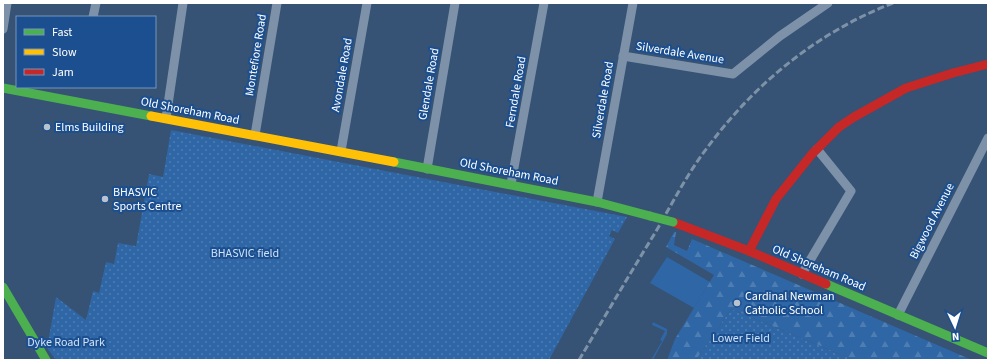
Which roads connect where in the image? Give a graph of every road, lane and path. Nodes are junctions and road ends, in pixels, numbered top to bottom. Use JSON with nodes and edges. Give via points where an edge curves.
{"nodes":[{"id":1,"x":7,"y":3,"type":"edge"},
{"id":2,"x":96,"y":3,"type":"edge"},
{"id":3,"x":183,"y":3,"type":"edge"},
{"id":4,"x":277,"y":3,"type":"edge"},
{"id":5,"x":367,"y":3,"type":"edge"},
{"id":6,"x":455,"y":3,"type":"edge"},
{"id":7,"x":544,"y":3,"type":"edge"},
{"id":8,"x":633,"y":3,"type":"edge"},
{"id":9,"x":828,"y":3,"type":"edge"},
{"id":10,"x":93,"y":16,"type":"edge"},
{"id":11,"x":3,"y":29,"type":"edge"},
{"id":12,"x":623,"y":56,"type":"junction"},
{"id":13,"x":988,"y":64,"type":"edge"},
{"id":14,"x":3,"y":88,"type":"edge"},
{"id":15,"x":166,"y":118,"type":"junction"},
{"id":16,"x":255,"y":136,"type":"junction"},
{"id":17,"x":988,"y":138,"type":"edge"},
{"id":18,"x":817,"y":150,"type":"junction"},
{"id":19,"x":341,"y":151,"type":"junction"},
{"id":20,"x":427,"y":169,"type":"junction"},
{"id":21,"x":511,"y":184,"type":"junction"},
{"id":22,"x":597,"y":202,"type":"junction"},
{"id":23,"x":749,"y":251,"type":"junction"},
{"id":24,"x":802,"y":274,"type":"junction"},
{"id":25,"x":3,"y":287,"type":"edge"},
{"id":26,"x":898,"y":315,"type":"junction"},
{"id":27,"x":988,"y":353,"type":"edge"},
{"id":28,"x":46,"y":360,"type":"edge"}],
"edges":[{"from":1,"to":11,"type":"street"},
{"from":2,"to":10,"type":"street"},
{"from":3,"to":15,"type":"street"},
{"from":4,"to":16,"type":"street","name":"Montefiore Road"},
{"from":5,"to":19,"type":"street","name":"Avondale Road"},
{"from":6,"to":20,"type":"street","name":"Glendale Road"},
{"from":7,"to":21,"type":"street","name":"Ferndale Road"},
{"from":8,"to":12,"type":"street","name":"Silverdale Road"},
{"from":9,"to":12,"type":"street","name":"Silverdale Avenue","via":[[780,36],[733,74]]},
{"from":12,"to":22,"type":"street","name":"Silverdale Road"},
{"from":13,"to":18,"type":"main road","via":[[906,88],[854,117]]},
{"from":14,"to":15,"type":"main road","name":"Old Shoreham Road"},
{"from":15,"to":16,"type":"main road","name":"Old Shoreham Road"},
{"from":16,"to":19,"type":"main road","name":"Old Shoreham Road"},
{"from":17,"to":26,"type":"street","name":"Bigwood Avenue"},
{"from":18,"to":23,"type":"main road","via":[[776,198]]},
{"from":18,"to":24,"type":"street","via":[[851,191]]},
{"from":19,"to":20,"type":"main road","name":"Old Shoreham Road"},
{"from":20,"to":21,"type":"main road","name":"Old Shoreham Road"},
{"from":21,"to":22,"type":"main road","name":"Old Shoreham Road"},
{"from":22,"to":23,"type":"main road","name":"Old Shoreham Road","bridge":true,"via":[[673,222]]},
{"from":23,"to":24,"type":"main road","name":"Old Shoreham Road"},
{"from":24,"to":26,"type":"main road","name":"Old Shoreham Road"},
{"from":25,"to":28,"type":"main road"},
{"from":26,"to":27,"type":"main road","name":"Old Shoreham Road"}]}
